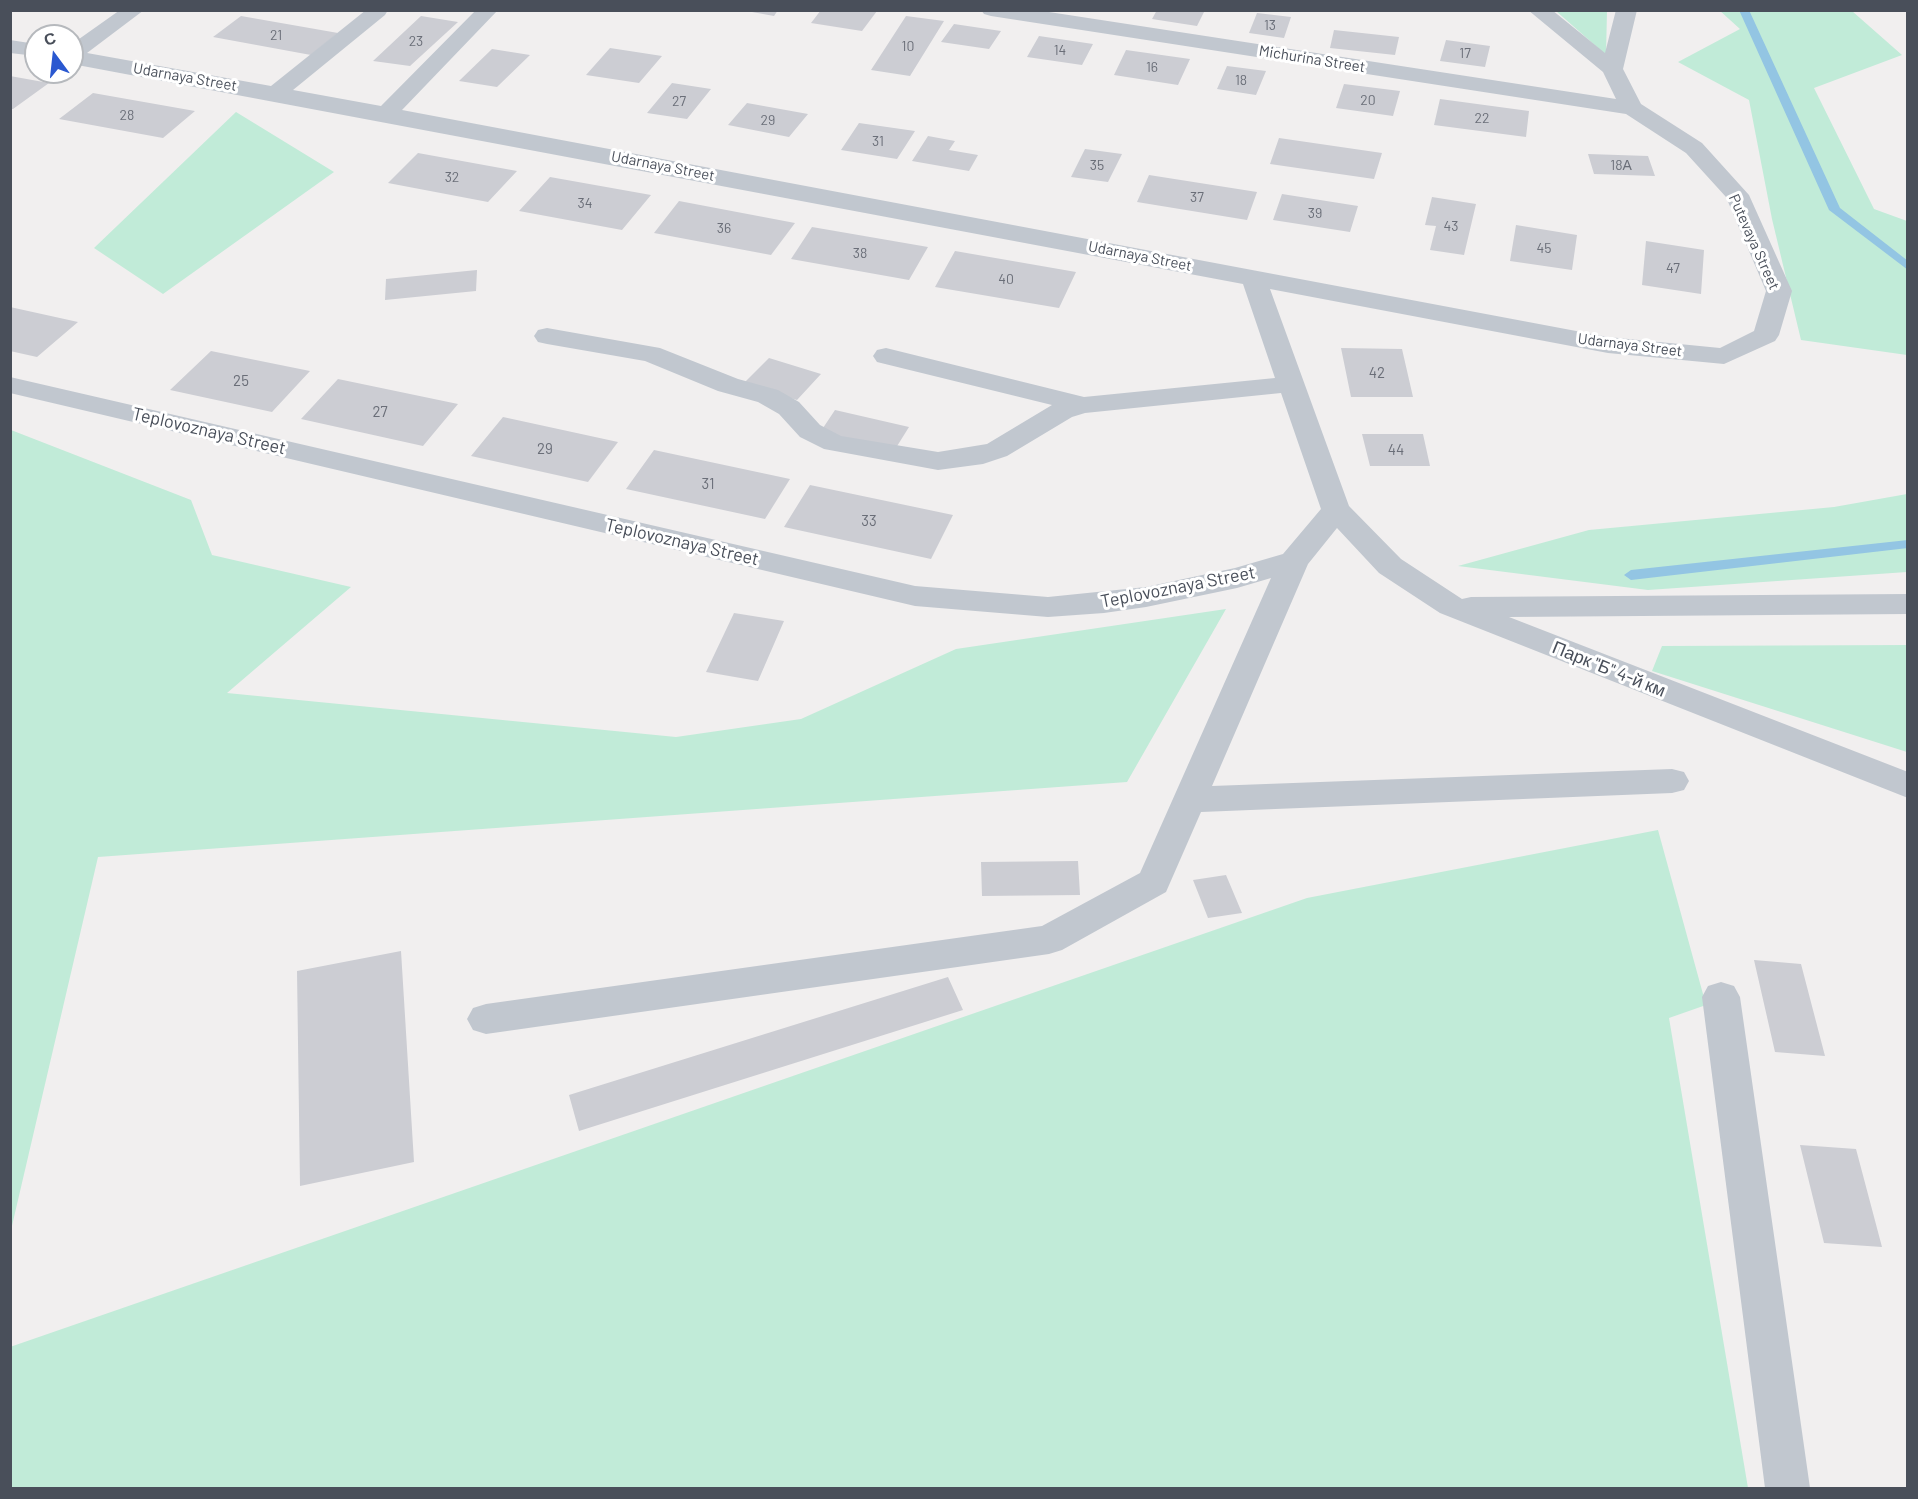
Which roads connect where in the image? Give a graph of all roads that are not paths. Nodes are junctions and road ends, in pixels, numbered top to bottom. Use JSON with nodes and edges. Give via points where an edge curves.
{"nodes":[{"id":1,"x":134,"y":10,"type":"edge"},
{"id":2,"x":376,"y":10,"type":"edge"},
{"id":3,"x":488,"y":10,"type":"edge"},
{"id":4,"x":991,"y":10,"type":"edge"},
{"id":5,"x":1538,"y":10,"type":"edge"},
{"id":6,"x":1627,"y":10,"type":"edge"},
{"id":7,"x":84,"y":47,"type":"edge"},
{"id":8,"x":84,"y":58,"type":"edge"},
{"id":9,"x":1612,"y":69,"type":"junction"},
{"id":10,"x":275,"y":94,"type":"junction"},
{"id":11,"x":1632,"y":108,"type":"junction"},
{"id":12,"x":386,"y":114,"type":"junction"},
{"id":13,"x":1253,"y":278,"type":"junction"},
{"id":14,"x":547,"y":336,"type":"dead end"},
{"id":15,"x":886,"y":356,"type":"dead end"},
{"id":16,"x":1724,"y":356,"type":"joint"},
{"id":17,"x":1292,"y":384,"type":"junction"},
{"id":18,"x":10,"y":385,"type":"edge"},
{"id":19,"x":1084,"y":405,"type":"junction"},
{"id":20,"x":1336,"y":510,"type":"junction"},
{"id":21,"x":1294,"y":561,"type":"junction"},
{"id":22,"x":1908,"y":604,"type":"edge"},
{"id":23,"x":1451,"y":606,"type":"junction"},
{"id":24,"x":1672,"y":781,"type":"dead end"},
{"id":25,"x":1908,"y":786,"type":"edge"},
{"id":26,"x":1190,"y":800,"type":"junction"},
{"id":27,"x":1721,"y":997,"type":"dead end"},
{"id":28,"x":486,"y":1019,"type":"dead end"},
{"id":29,"x":1788,"y":1488,"type":"edge"}],
"edges":[{"from":1,"to":7,"type":"street"},
{"from":2,"to":10,"type":"street"},
{"from":3,"to":12,"type":"street"},
{"from":4,"to":11,"type":"street","name":"Michurina Street"},
{"from":5,"to":9,"type":"street"},
{"from":6,"to":9,"type":"street"},
{"from":8,"to":10,"type":"street","name":"Udarnaya Street"},
{"from":9,"to":11,"type":"street"},
{"from":10,"to":12,"type":"street","name":"Udarnaya Street"},
{"from":11,"to":16,"type":"street","name":"Putevaya Street","via":[[1694,148],[1737,195],[1779,291],[1766,335]]},
{"from":12,"to":13,"type":"street","name":"Udarnaya Street"},
{"from":13,"to":16,"type":"street","name":"Udarnaya Street","via":[[1608,345]]},
{"from":13,"to":17,"type":"street"},
{"from":14,"to":19,"type":"street","via":[[651,354],[728,385],[768,396],[789,408],[810,431],[834,443],[938,461],[997,450],[1062,411]]},
{"from":15,"to":19,"type":"street"},
{"from":17,"to":19,"type":"street"},
{"from":17,"to":20,"type":"street"},
{"from":18,"to":21,"type":"street","name":"Teplovoznaya Street","via":[[915,596],[1048,607],[1104,603],[1237,578]]},
{"from":20,"to":21,"type":"street"},
{"from":20,"to":23,"type":"street","name":"Парк \"Б\" 4-й км","via":[[1390,566]]},
{"from":21,"to":26,"type":"street"},
{"from":22,"to":23,"type":"street"},
{"from":23,"to":25,"type":"street","name":"Парк \"Б\" 4-й км"},
{"from":24,"to":26,"type":"street"},
{"from":26,"to":28,"type":"street","via":[[1154,882],[1049,940]]},
{"from":27,"to":29,"type":"street"}]}
